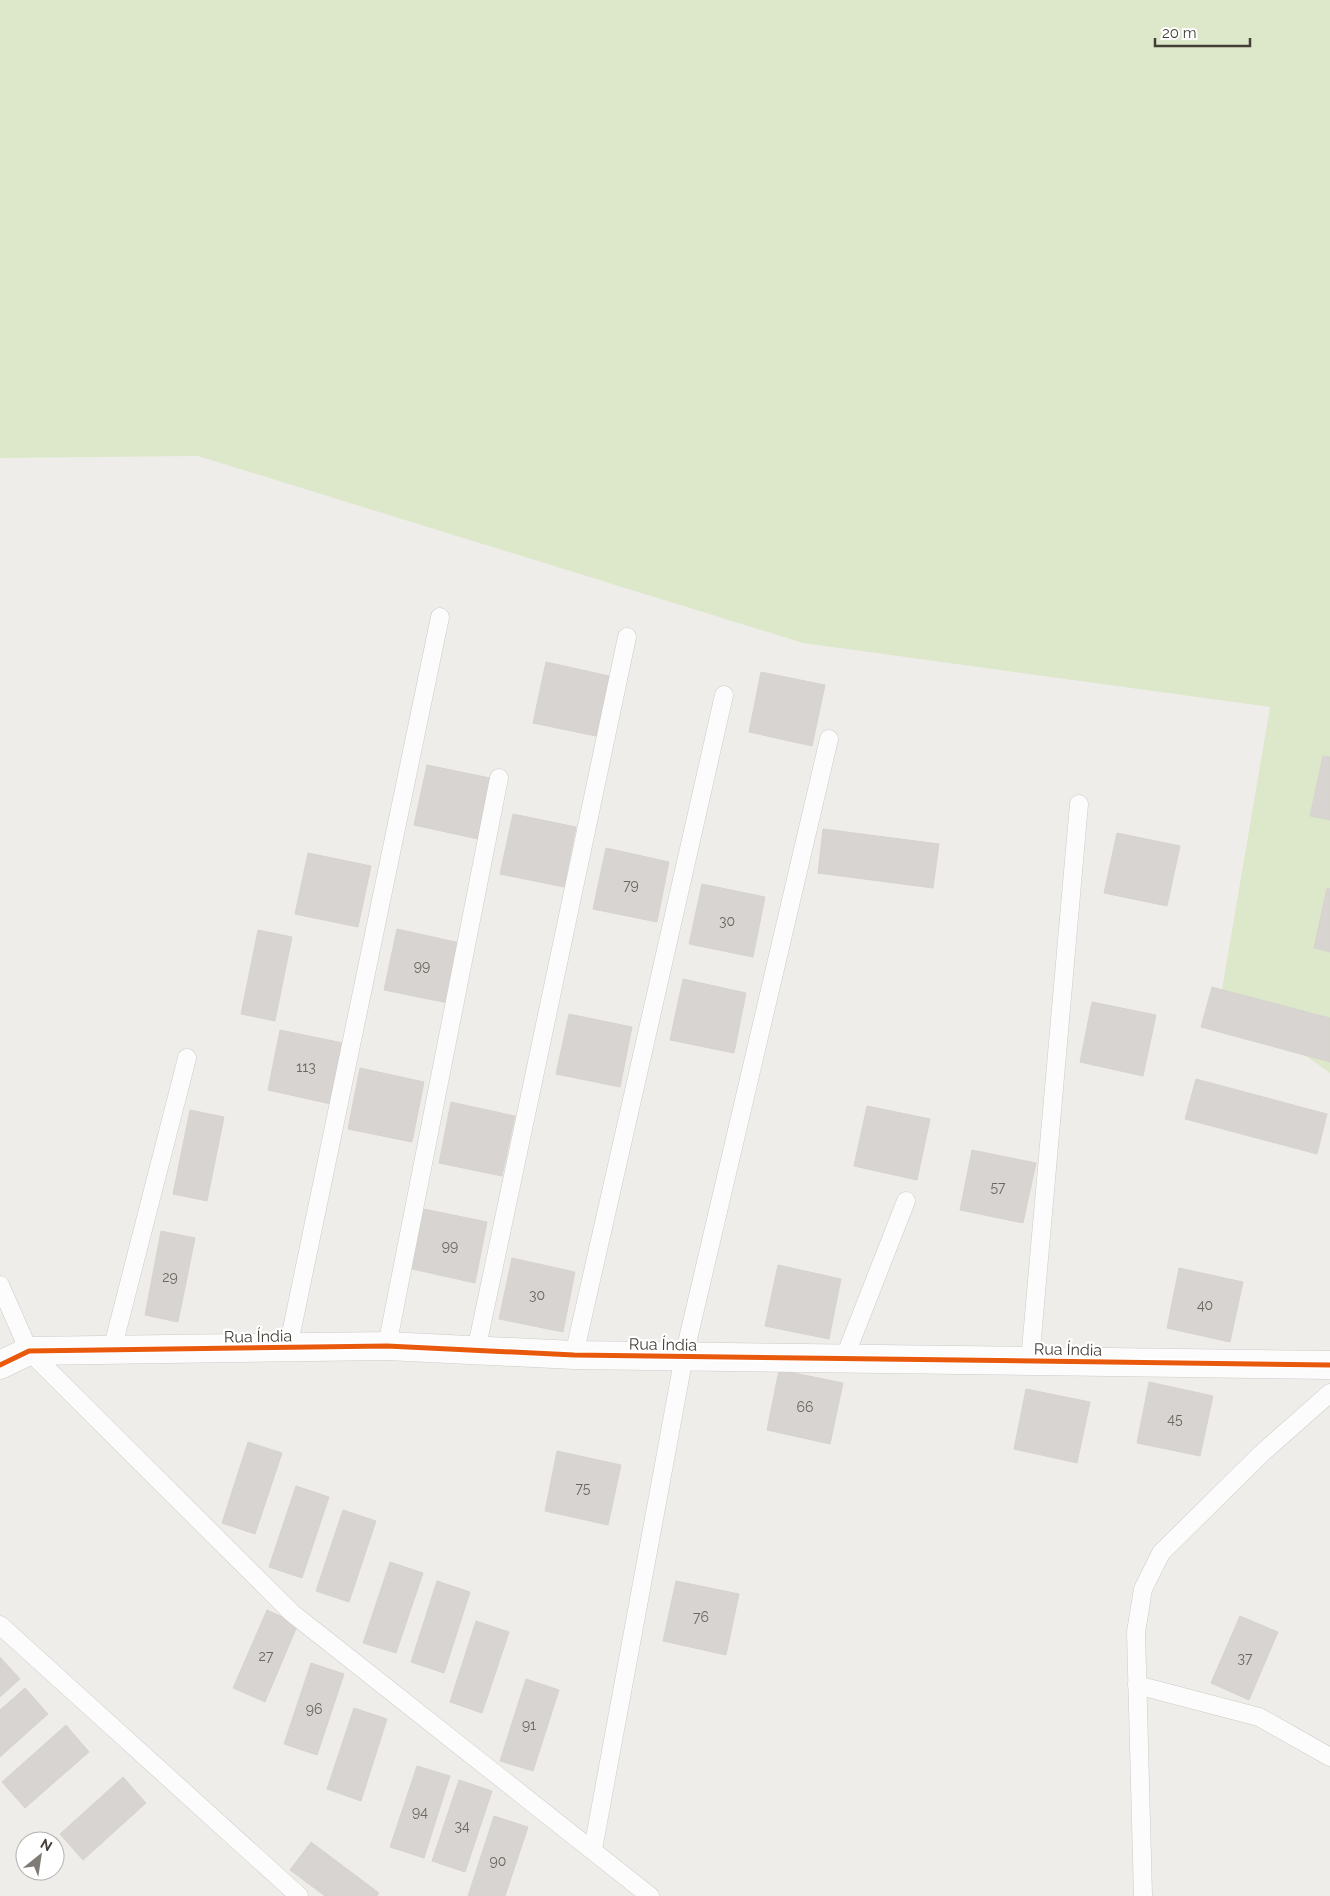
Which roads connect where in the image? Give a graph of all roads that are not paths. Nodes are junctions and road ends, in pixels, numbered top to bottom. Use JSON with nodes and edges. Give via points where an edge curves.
{"nodes":[{"id":1,"x":440,"y":617,"type":"dead end"},
{"id":2,"x":626,"y":637,"type":"dead end"},
{"id":3,"x":724,"y":696,"type":"dead end"},
{"id":4,"x":829,"y":739,"type":"dead end"},
{"id":5,"x":499,"y":778,"type":"dead end"},
{"id":6,"x":1079,"y":804,"type":"dead end"},
{"id":7,"x":187,"y":1058,"type":"dead end"},
{"id":8,"x":906,"y":1202,"type":"dead end"},
{"id":9,"x":0,"y":1285,"type":"edge"},
{"id":10,"x":387,"y":1346,"type":"junction"},
{"id":11,"x":288,"y":1348,"type":"junction"},
{"id":12,"x":112,"y":1350,"type":"junction"},
{"id":13,"x":30,"y":1351,"type":"junction"},
{"id":14,"x":476,"y":1351,"type":"junction"},
{"id":15,"x":574,"y":1355,"type":"junction"},
{"id":16,"x":684,"y":1356,"type":"junction"},
{"id":17,"x":844,"y":1359,"type":"junction"},
{"id":18,"x":1030,"y":1361,"type":"junction"},
{"id":19,"x":0,"y":1365,"type":"edge"},
{"id":20,"x":1330,"y":1365,"type":"edge"},
{"id":21,"x":1330,"y":1393,"type":"edge"},
{"id":22,"x":0,"y":1625,"type":"edge"},
{"id":23,"x":1137,"y":1685,"type":"junction"},
{"id":24,"x":1330,"y":1757,"type":"edge"},
{"id":25,"x":592,"y":1850,"type":"junction"},
{"id":26,"x":299,"y":1896,"type":"edge"},
{"id":27,"x":650,"y":1896,"type":"edge"},
{"id":28,"x":1142,"y":1896,"type":"edge"}],
"edges":[{"from":1,"to":11,"type":"lane"},
{"from":2,"to":14,"type":"lane"},
{"from":3,"to":15,"type":"lane"},
{"from":4,"to":16,"type":"lane"},
{"from":5,"to":10,"type":"lane"},
{"from":6,"to":18,"type":"lane"},
{"from":7,"to":12,"type":"lane"},
{"from":8,"to":17,"type":"lane"},
{"from":9,"to":13,"type":"lane"},
{"from":10,"to":11,"type":"street","name":"Rua Índia"},
{"from":10,"to":14,"type":"street","name":"Rua Índia"},
{"from":11,"to":12,"type":"street","name":"Rua Índia"},
{"from":12,"to":13,"type":"street","name":"Rua Índia"},
{"from":13,"to":19,"type":"street","name":"Rua Índia"},
{"from":13,"to":25,"type":"lane","via":[[292,1612]]},
{"from":14,"to":15,"type":"street","name":"Rua Índia"},
{"from":15,"to":16,"type":"street","name":"Rua Índia"},
{"from":16,"to":17,"type":"street","name":"Rua Índia"},
{"from":16,"to":25,"type":"lane"},
{"from":17,"to":18,"type":"street","name":"Rua Índia"},
{"from":18,"to":20,"type":"street","name":"Rua Índia"},
{"from":21,"to":23,"type":"lane","via":[[1261,1454],[1161,1553],[1143,1589],[1136,1632]]},
{"from":22,"to":26,"type":"lane"},
{"from":23,"to":24,"type":"lane","via":[[1259,1717]]},
{"from":23,"to":28,"type":"lane"},
{"from":25,"to":27,"type":"lane"}]}
